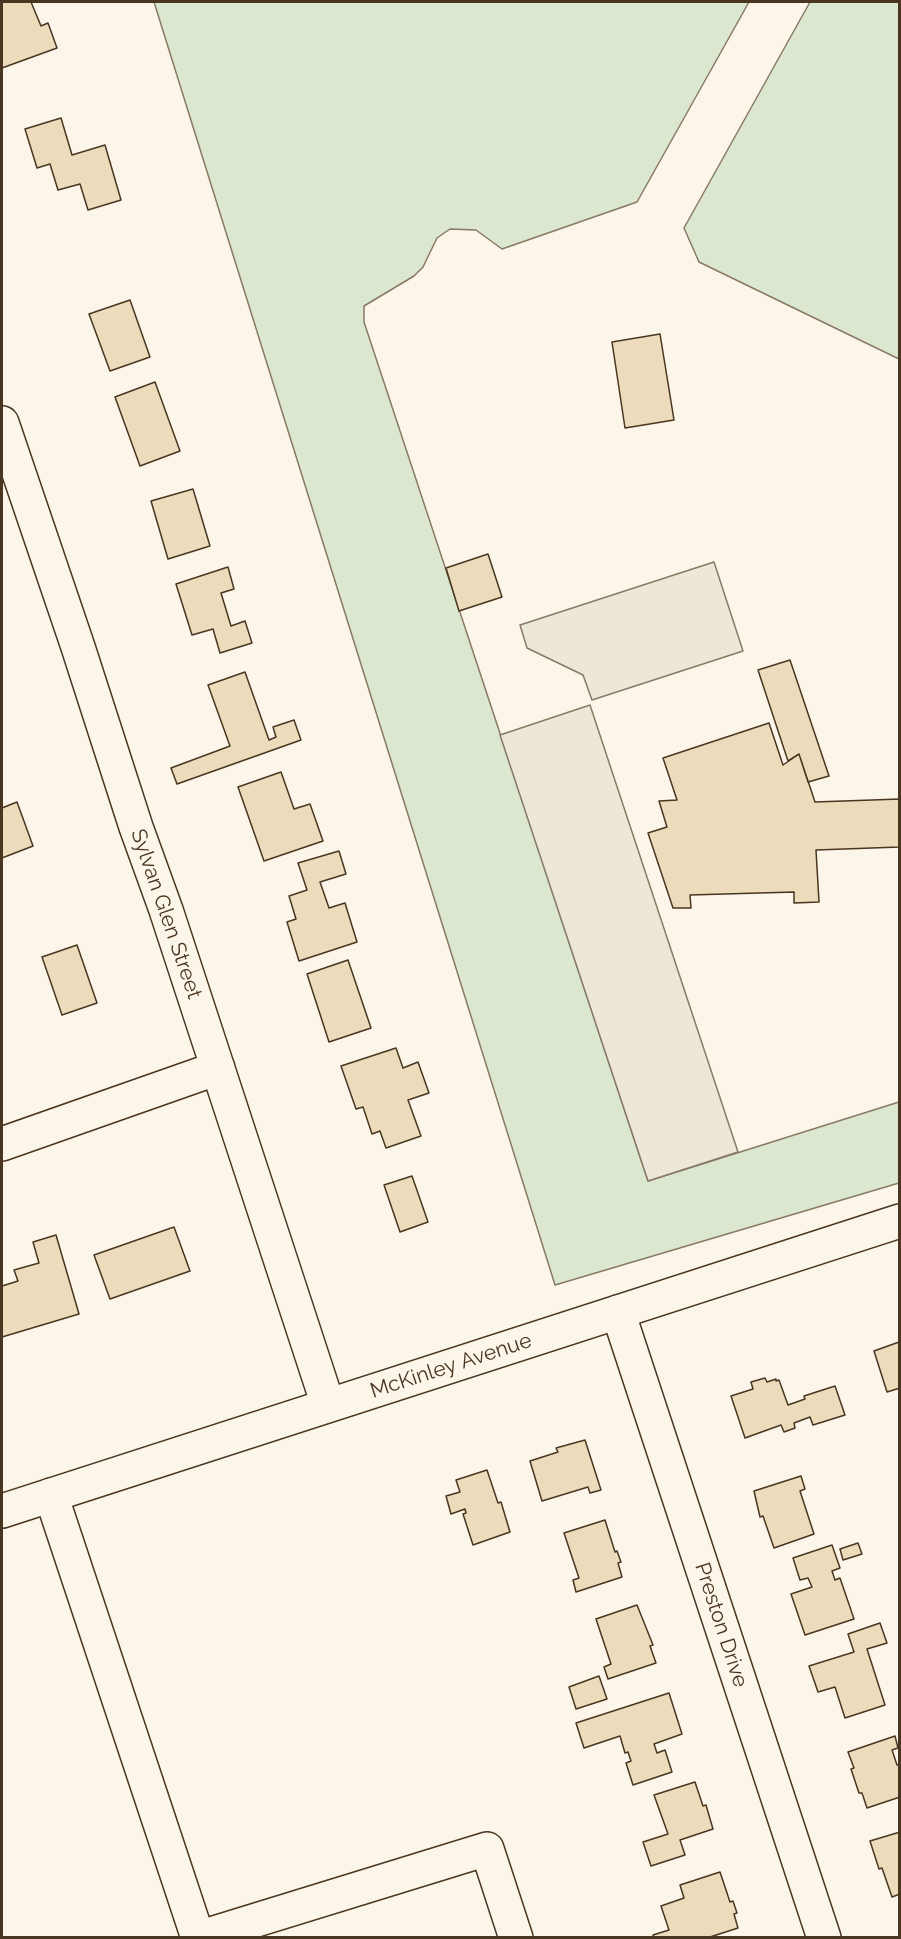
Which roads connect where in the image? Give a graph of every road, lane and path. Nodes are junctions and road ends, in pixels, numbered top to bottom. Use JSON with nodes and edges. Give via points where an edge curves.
{"nodes":[{"id":1,"x":2,"y":423,"type":"edge"},
{"id":2,"x":218,"y":1068,"type":"junction"},
{"id":3,"x":2,"y":1144,"type":"edge"},
{"id":4,"x":900,"y":1221,"type":"edge"},
{"id":5,"x":618,"y":1312,"type":"junction"},
{"id":6,"x":328,"y":1405,"type":"junction"},
{"id":7,"x":51,"y":1495,"type":"junction"},
{"id":8,"x":2,"y":1511,"type":"edge"},
{"id":9,"x":198,"y":1938,"type":"edge"},
{"id":10,"x":516,"y":1938,"type":"edge"},
{"id":11,"x":824,"y":1938,"type":"edge"}],
"edges":[{"from":1,"to":2,"type":"street","name":"Sylvan Glen Street"},
{"from":2,"to":3,"type":"street"},
{"from":2,"to":6,"type":"street","name":"Sylvan Glen Street"},
{"from":4,"to":5,"type":"street","name":"McKinley Avenue"},
{"from":5,"to":6,"type":"street","name":"McKinley Avenue"},
{"from":5,"to":11,"type":"street","name":"Preston Drive"},
{"from":6,"to":7,"type":"street","name":"McKinley Avenue"},
{"from":7,"to":8,"type":"street","name":"McKinley Avenue"},
{"from":7,"to":9,"type":"street"},
{"from":9,"to":10,"type":"street","via":[[487,1849]]}]}
